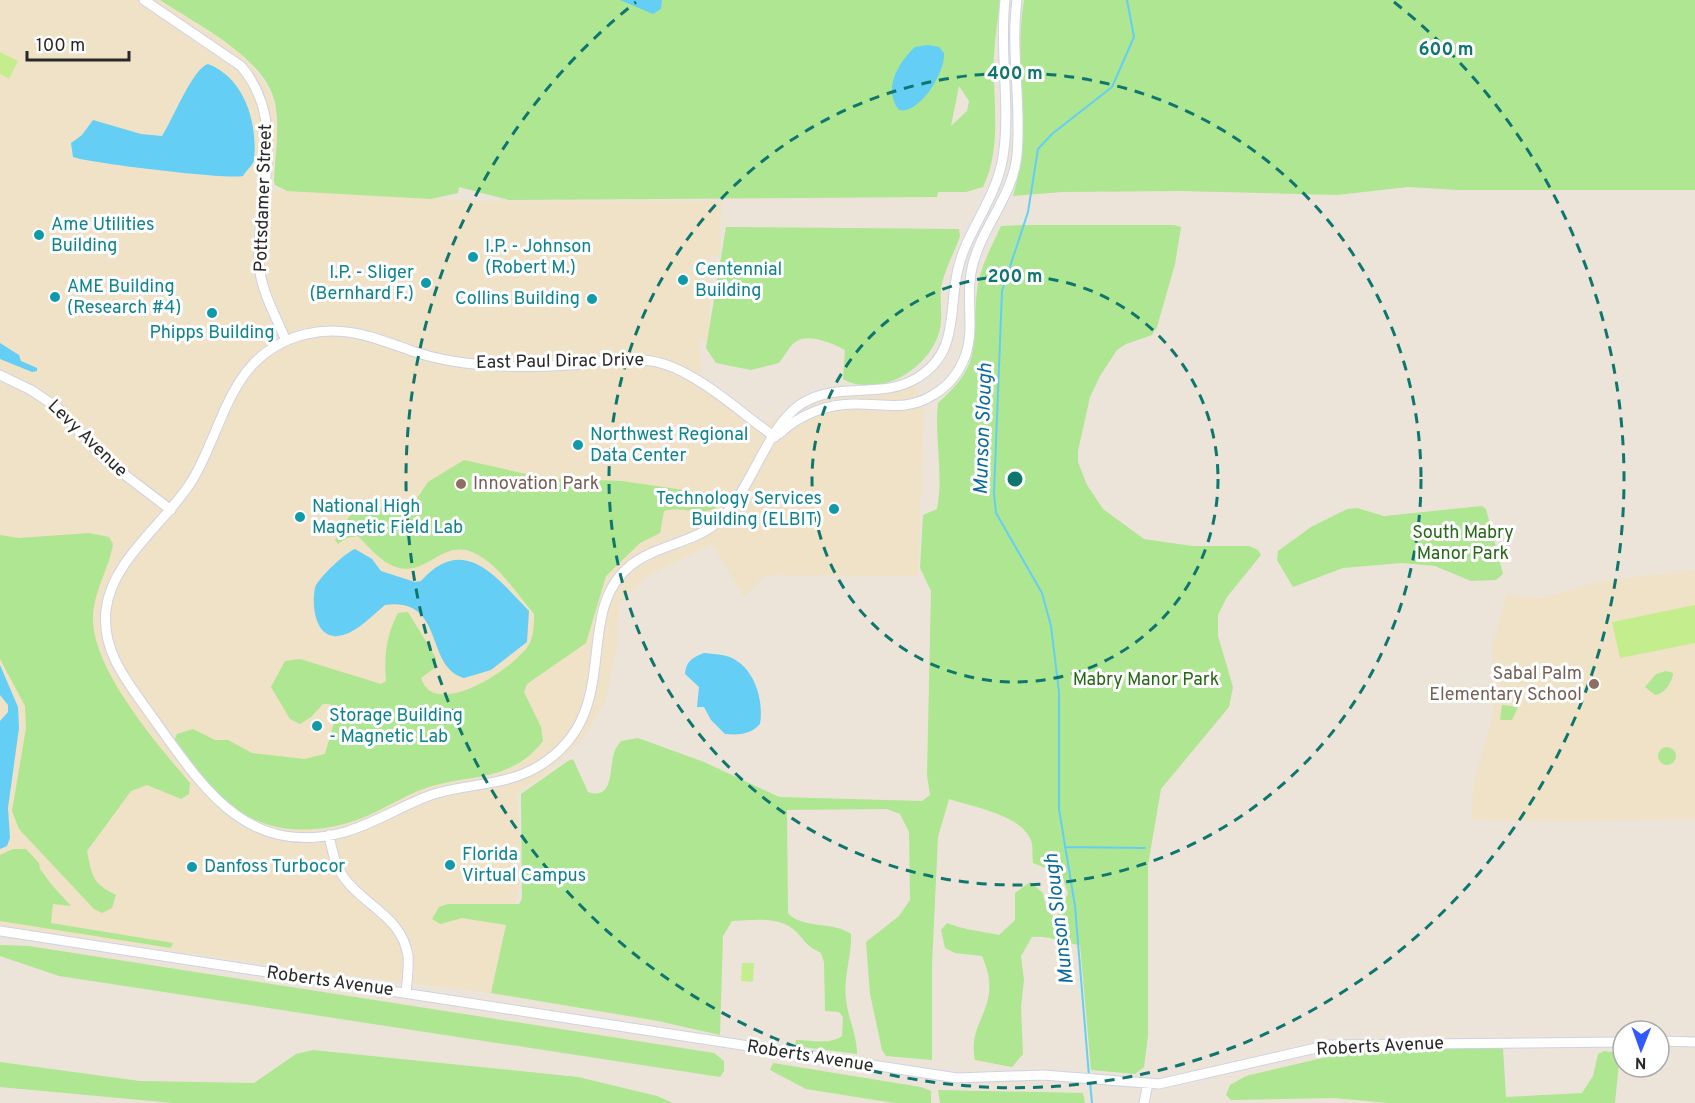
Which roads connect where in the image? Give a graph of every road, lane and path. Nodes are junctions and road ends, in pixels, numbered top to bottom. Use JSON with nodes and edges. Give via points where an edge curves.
{"nodes":[{"id":1,"x":144,"y":0,"type":"edge"},
{"id":2,"x":1005,"y":0,"type":"edge"},
{"id":3,"x":1017,"y":0,"type":"edge"},
{"id":4,"x":286,"y":341,"type":"junction"},
{"id":5,"x":0,"y":375,"type":"edge"},
{"id":6,"x":904,"y":384,"type":"junction"},
{"id":7,"x":910,"y":405,"type":"junction"},
{"id":8,"x":775,"y":437,"type":"junction"},
{"id":9,"x":171,"y":510,"type":"junction"},
{"id":10,"x":328,"y":835,"type":"junction"},
{"id":11,"x":0,"y":931,"type":"edge"},
{"id":12,"x":406,"y":993,"type":"junction"},
{"id":13,"x":1671,"y":1041,"type":"edge"},
{"id":14,"x":1611,"y":1042,"type":"edge"},
{"id":15,"x":1695,"y":1042,"type":"edge"},
{"id":16,"x":1148,"y":1083,"type":"junction"},
{"id":17,"x":1144,"y":1103,"type":"edge"}],
"edges":[{"from":1,"to":4,"type":"street","name":"Pottsdamer Street","via":[[234,60],[252,79],[262,98],[269,133],[259,261],[263,286]]},
{"from":2,"to":6,"type":"street","via":[[1005,139],[999,176],[958,267],[948,341],[931,367]]},
{"from":3,"to":7,"type":"street","via":[[1014,43],[1018,142],[1013,178],[972,267],[969,340],[962,363],[940,391]]},
{"from":4,"to":8,"type":"street","name":"East Paul Dirac Drive","via":[[317,332],[355,332],[436,358],[505,366],[654,361],[685,373]]},
{"from":4,"to":9,"type":"street","name":"East Paul Dirac Drive","via":[[267,352],[240,379],[195,477]]},
{"from":5,"to":9,"type":"street","name":"Levy Avenue","via":[[58,408],[104,459]]},
{"from":6,"to":7,"type":"street"},
{"from":6,"to":8,"type":"street","name":"East Paul Dirac Drive","via":[[819,395],[789,414]]},
{"from":7,"to":8,"type":"street","via":[[825,408],[802,417]]},
{"from":8,"to":10,"type":"street","name":"East Paul Dirac Drive","via":[[722,518],[698,534],[637,561],[613,586],[603,613],[588,706],[573,734],[550,759],[510,780],[439,792],[355,829]]},
{"from":9,"to":10,"type":"street","name":"East Paul Dirac Drive","via":[[129,558],[112,586],[105,617],[114,660],[198,780],[229,811],[258,827],[288,836]]},
{"from":10,"to":12,"type":"street","via":[[345,880],[389,918],[400,934],[407,954]]},
{"from":11,"to":12,"type":"street","name":"Roberts Avenue"},
{"from":12,"to":16,"type":"street","name":"Roberts Avenue","via":[[911,1073],[982,1079],[1033,1075]]},
{"from":13,"to":15,"type":"street"},
{"from":14,"to":16,"type":"street","name":"Roberts Avenue","via":[[1329,1046],[1182,1080]]},
{"from":16,"to":17,"type":"street"}]}
